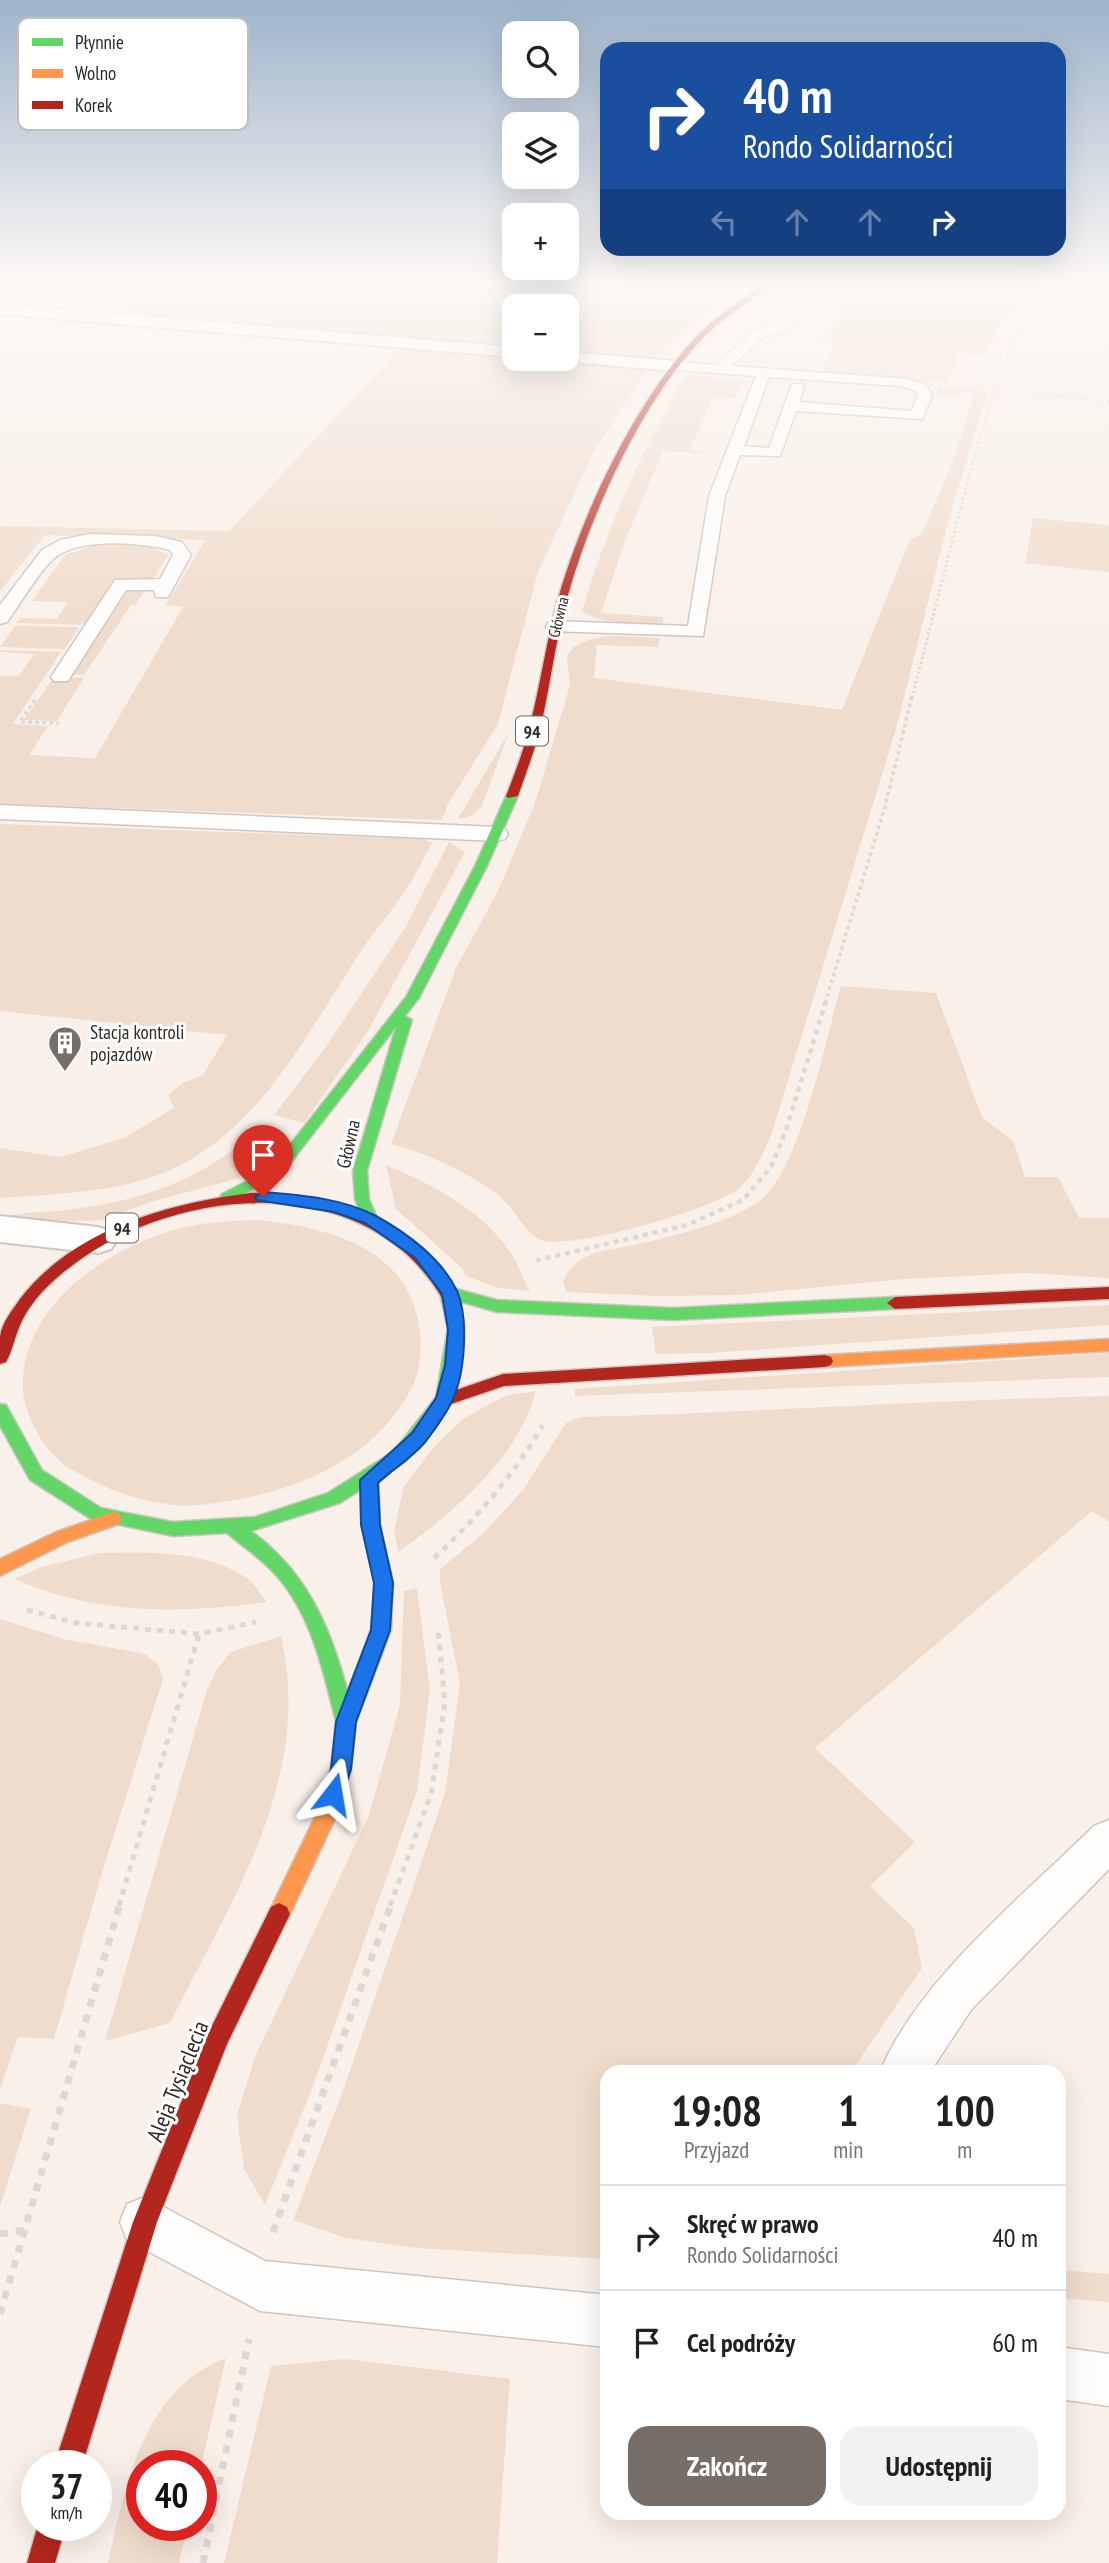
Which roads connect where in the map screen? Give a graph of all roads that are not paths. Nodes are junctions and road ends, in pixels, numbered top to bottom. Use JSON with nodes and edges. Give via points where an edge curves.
{"nodes":[{"id":1,"x":654,"y":399,"type":"edge"},
{"id":2,"x":753,"y":399,"type":"edge"},
{"id":3,"x":793,"y":399,"type":"edge"},
{"id":4,"x":924,"y":399,"type":"edge"},
{"id":5,"x":791,"y":406,"type":"junction"},
{"id":6,"x":733,"y":450,"type":"junction"},
{"id":7,"x":0,"y":618,"type":"edge"},
{"id":8,"x":555,"y":627,"type":"junction"},
{"id":9,"x":61,"y":677,"type":"dead end"},
{"id":10,"x":0,"y":812,"type":"edge"},
{"id":11,"x":496,"y":834,"type":"junction"},
{"id":12,"x":412,"y":999,"type":"junction"},
{"id":13,"x":224,"y":1199,"type":"junction"},
{"id":14,"x":370,"y":1220,"type":"junction"},
{"id":15,"x":0,"y":1229,"type":"edge"},
{"id":16,"x":98,"y":1240,"type":"junction"},
{"id":17,"x":449,"y":1293,"type":"junction"},
{"id":18,"x":1109,"y":1293,"type":"edge"},
{"id":19,"x":2,"y":1335,"type":"edge"},
{"id":20,"x":1109,"y":1345,"type":"edge"},
{"id":21,"x":444,"y":1399,"type":"junction"},
{"id":22,"x":0,"y":1410,"type":"edge"},
{"id":23,"x":3,"y":1438,"type":"edge"},
{"id":24,"x":369,"y":1480,"type":"junction"},
{"id":25,"x":113,"y":1519,"type":"junction"},
{"id":26,"x":234,"y":1529,"type":"junction"},
{"id":27,"x":0,"y":1568,"type":"edge"},
{"id":28,"x":346,"y":1722,"type":"junction"},
{"id":29,"x":1109,"y":1840,"type":"edge"},
{"id":30,"x":907,"y":2065,"type":"edge"},
{"id":31,"x":145,"y":2222,"type":"junction"},
{"id":32,"x":600,"y":2320,"type":"edge"},
{"id":33,"x":1066,"y":2374,"type":"edge"},
{"id":34,"x":1109,"y":2380,"type":"edge"},
{"id":35,"x":73,"y":2450,"type":"edge"},
{"id":36,"x":47,"y":2541,"type":"edge"},
{"id":37,"x":41,"y":2563,"type":"edge"}],
"edges":[{"from":1,"to":8,"type":"main road","name":"Główna","number":"94","via":[[592,520]]},
{"from":2,"to":6,"type":"lane"},
{"from":3,"to":5,"type":"lane"},
{"from":4,"to":5,"type":"lane","via":[[918,415]]},
{"from":5,"to":6,"type":"lane","via":[[775,453]]},
{"from":6,"to":8,"type":"lane","via":[[717,495],[696,632]]},
{"from":7,"to":9,"type":"lane","via":[[48,554],[66,544],[90,539],[176,546],[183,555],[164,589],[121,584]]},
{"from":8,"to":11,"type":"main road","name":"Główna","number":"94","via":[[530,745]]},
{"from":10,"to":11,"type":"lane"},
{"from":11,"to":12,"type":"main road","name":"Główna","number":"94"},
{"from":12,"to":13,"type":"main road","name":"Główna","number":"94","via":[[287,1158]]},
{"from":12,"to":14,"type":"main road","name":"Główna","number":"94","via":[[360,1171],[362,1199]]},
{"from":13,"to":14,"type":"main road","number":"94","via":[[301,1200]]},
{"from":13,"to":16,"type":"main road","number":"94","via":[[169,1210]]},
{"from":14,"to":17,"type":"main road","number":"94","via":[[421,1254]]},
{"from":15,"to":16,"type":"street"},
{"from":16,"to":19,"type":"main road","number":"94","via":[[34,1292]]},
{"from":17,"to":18,"type":"main road","via":[[497,1306],[674,1314]]},
{"from":17,"to":21,"type":"main road","number":"94","via":[[456,1330],[454,1365]]},
{"from":20,"to":21,"type":"main road","via":[[503,1380]]},
{"from":21,"to":24,"type":"main road","number":"94","via":[[418,1438]]},
{"from":22,"to":23,"type":"main road","number":"94"},
{"from":23,"to":25,"type":"main road","number":"94","via":[[47,1485],[76,1504]]},
{"from":24,"to":26,"type":"main road","number":"94","via":[[311,1510]]},
{"from":24,"to":28,"type":"main road","name":"Aleja Tysiąclecia","via":[[371,1525],[384,1583],[381,1630]]},
{"from":25,"to":26,"type":"main road","number":"94","via":[[155,1528]]},
{"from":25,"to":27,"type":"main road","via":[[62,1536]]},
{"from":26,"to":28,"type":"main road","name":"Aleja Tysiąclecia","via":[[280,1562],[308,1607],[324,1638]]},
{"from":28,"to":31,"type":"main road","name":"Aleja Tysiąclecia","via":[[341,1769],[326,1819],[218,2038]]},
{"from":29,"to":30,"type":"lane","via":[[955,1994]]},
{"from":31,"to":32,"type":"lane","via":[[260,2286]]},
{"from":31,"to":35,"type":"main road","name":"Aleja Tysiąclecia"},
{"from":33,"to":34,"type":"lane"},
{"from":36,"to":37,"type":"main road"}]}
